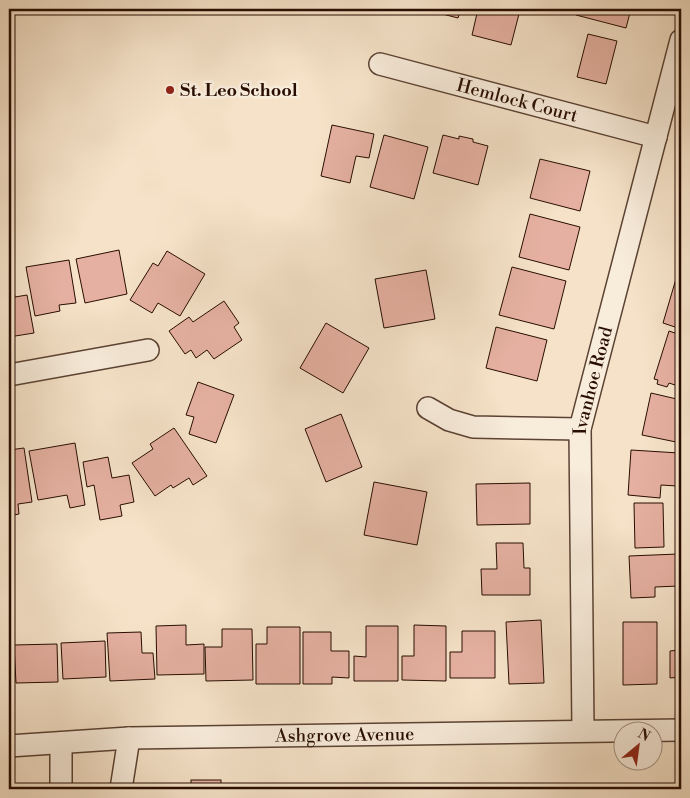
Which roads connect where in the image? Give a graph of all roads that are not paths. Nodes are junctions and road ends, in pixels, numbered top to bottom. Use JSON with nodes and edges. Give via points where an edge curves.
{"nodes":[{"id":1,"x":680,"y":52,"type":"edge"},
{"id":2,"x":380,"y":64,"type":"dead end"},
{"id":3,"x":656,"y":137,"type":"junction"},
{"id":4,"x":148,"y":350,"type":"dead end"},
{"id":5,"x":9,"y":375,"type":"edge"},
{"id":6,"x":428,"y":408,"type":"dead end"},
{"id":7,"x":580,"y":429,"type":"junction"},
{"id":8,"x":583,"y":730,"type":"junction"},
{"id":9,"x":681,"y":730,"type":"edge"},
{"id":10,"x":129,"y":738,"type":"junction"},
{"id":11,"x":61,"y":743,"type":"junction"},
{"id":12,"x":9,"y":746,"type":"edge"},
{"id":13,"x":61,"y":789,"type":"edge"},
{"id":14,"x":121,"y":789,"type":"edge"}],
"edges":[{"from":1,"to":3,"type":"street","name":"Ivanhoe Road"},
{"from":2,"to":3,"type":"street","name":"Hemlock Court"},
{"from":3,"to":7,"type":"street","name":"Ivanhoe Road"},
{"from":4,"to":5,"type":"street"},
{"from":6,"to":7,"type":"street","via":[[449,420],[473,427]]},
{"from":7,"to":8,"type":"street","name":"Ivanhoe Road"},
{"from":8,"to":9,"type":"street","name":"Ashgrove Avenue"},
{"from":8,"to":10,"type":"street","name":"Ashgrove Avenue"},
{"from":10,"to":11,"type":"street","name":"Ashgrove Avenue"},
{"from":10,"to":14,"type":"street"},
{"from":11,"to":12,"type":"street","name":"Ashgrove Avenue"},
{"from":11,"to":13,"type":"street"}]}
